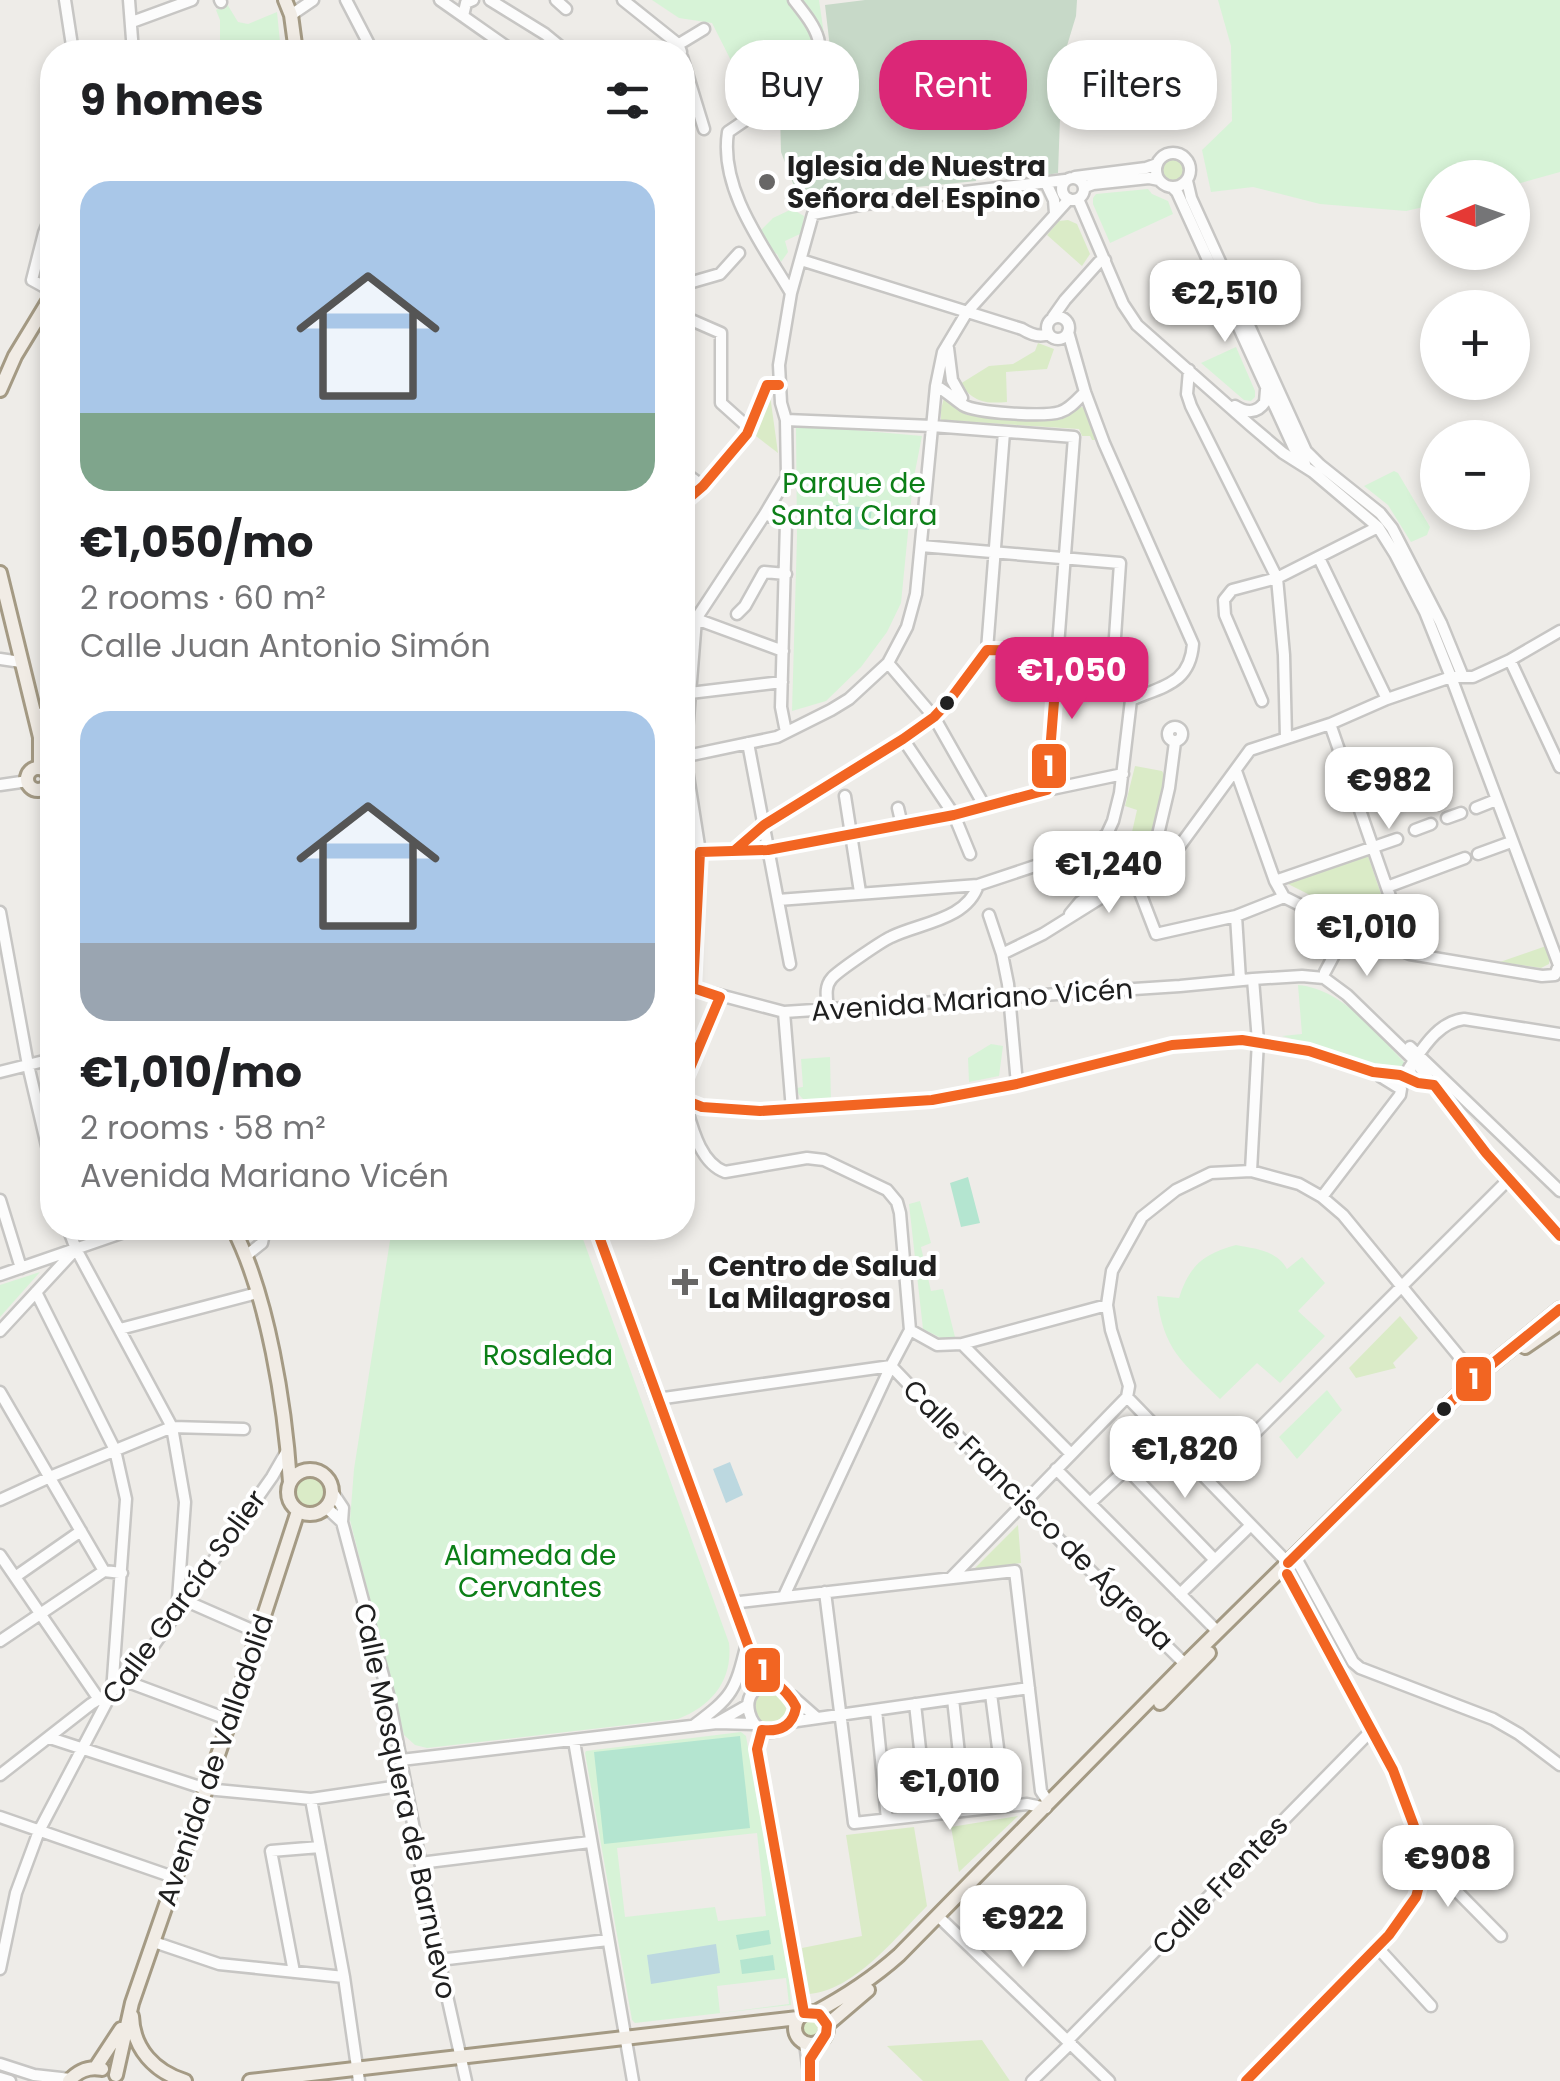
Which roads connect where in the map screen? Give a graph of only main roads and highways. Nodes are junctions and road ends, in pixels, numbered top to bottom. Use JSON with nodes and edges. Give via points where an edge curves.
{"nodes":[{"id":1,"x":285,"y":0,"type":"edge"},
{"id":2,"x":294,"y":40,"type":"edge"},
{"id":3,"x":40,"y":325,"type":"edge"},
{"id":4,"x":1,"y":385,"type":"edge"},
{"id":5,"x":0,"y":572,"type":"edge"},
{"id":6,"x":40,"y":768,"type":"joint"},
{"id":7,"x":40,"y":790,"type":"edge"},
{"id":8,"x":240,"y":1240,"type":"edge"},
{"id":9,"x":1560,"y":1309,"type":"edge"},
{"id":10,"x":1560,"y":1323,"type":"edge"},
{"id":11,"x":1520,"y":1346,"type":"junction"},
{"id":12,"x":288,"y":1453,"type":"junction"},
{"id":13,"x":305,"y":1470,"type":"junction"},
{"id":14,"x":290,"y":1482,"type":"junction"},
{"id":15,"x":298,"y":1511,"type":"junction"},
{"id":16,"x":1291,"y":1566,"type":"junction"},
{"id":17,"x":131,"y":2009,"type":"junction"},
{"id":18,"x":803,"y":2018,"type":"junction"},
{"id":19,"x":827,"y":2025,"type":"junction"},
{"id":20,"x":96,"y":2068,"type":"junction"},
{"id":21,"x":358,"y":2075,"type":"edge"},
{"id":22,"x":118,"y":2078,"type":"edge"},
{"id":23,"x":70,"y":2080,"type":"edge"},
{"id":24,"x":185,"y":2081,"type":"edge"},
{"id":25,"x":250,"y":2081,"type":"edge"}],
"edges":[{"from":1,"to":2,"type":"main road"},
{"from":3,"to":4,"type":"main road"},
{"from":5,"to":6,"type":"main road","via":[[40,738]]},
{"from":6,"to":7,"type":"main road","via":[[28,781]]},
{"from":8,"to":12,"type":"main road","via":[[272,1352]]},
{"from":9,"to":11,"type":"main road"},
{"from":10,"to":11,"type":"main road"},
{"from":11,"to":16,"type":"main road"},
{"from":11,"to":16,"type":"main road","via":[[1476,1378]]},
{"from":12,"to":13,"type":"main road"},
{"from":12,"to":14,"type":"main road"},
{"from":13,"to":14,"type":"main road"},
{"from":13,"to":15,"type":"main road","via":[[322,1472],[333,1493],[326,1508]]},
{"from":14,"to":15,"type":"main road","via":[[290,1501]]},
{"from":15,"to":17,"type":"main road","name":"Avenida de Valladolid"},
{"from":16,"to":18,"type":"main road","via":[[1185,1664],[899,1955],[871,1980]]},
{"from":16,"to":19,"type":"main road","via":[[942,1920]]},
{"from":17,"to":20,"type":"main road"},
{"from":17,"to":22,"type":"main road"},
{"from":17,"to":24,"type":"main road","via":[[149,2060]]},
{"from":18,"to":19,"type":"main road","via":[[822,2017]]},
{"from":18,"to":19,"type":"main road","via":[[798,2038],[810,2044],[824,2038]]},
{"from":18,"to":21,"type":"main road","via":[[460,2056]]},
{"from":20,"to":22,"type":"main road"},
{"from":20,"to":23,"type":"main road"},
{"from":21,"to":25,"type":"main road"}]}
